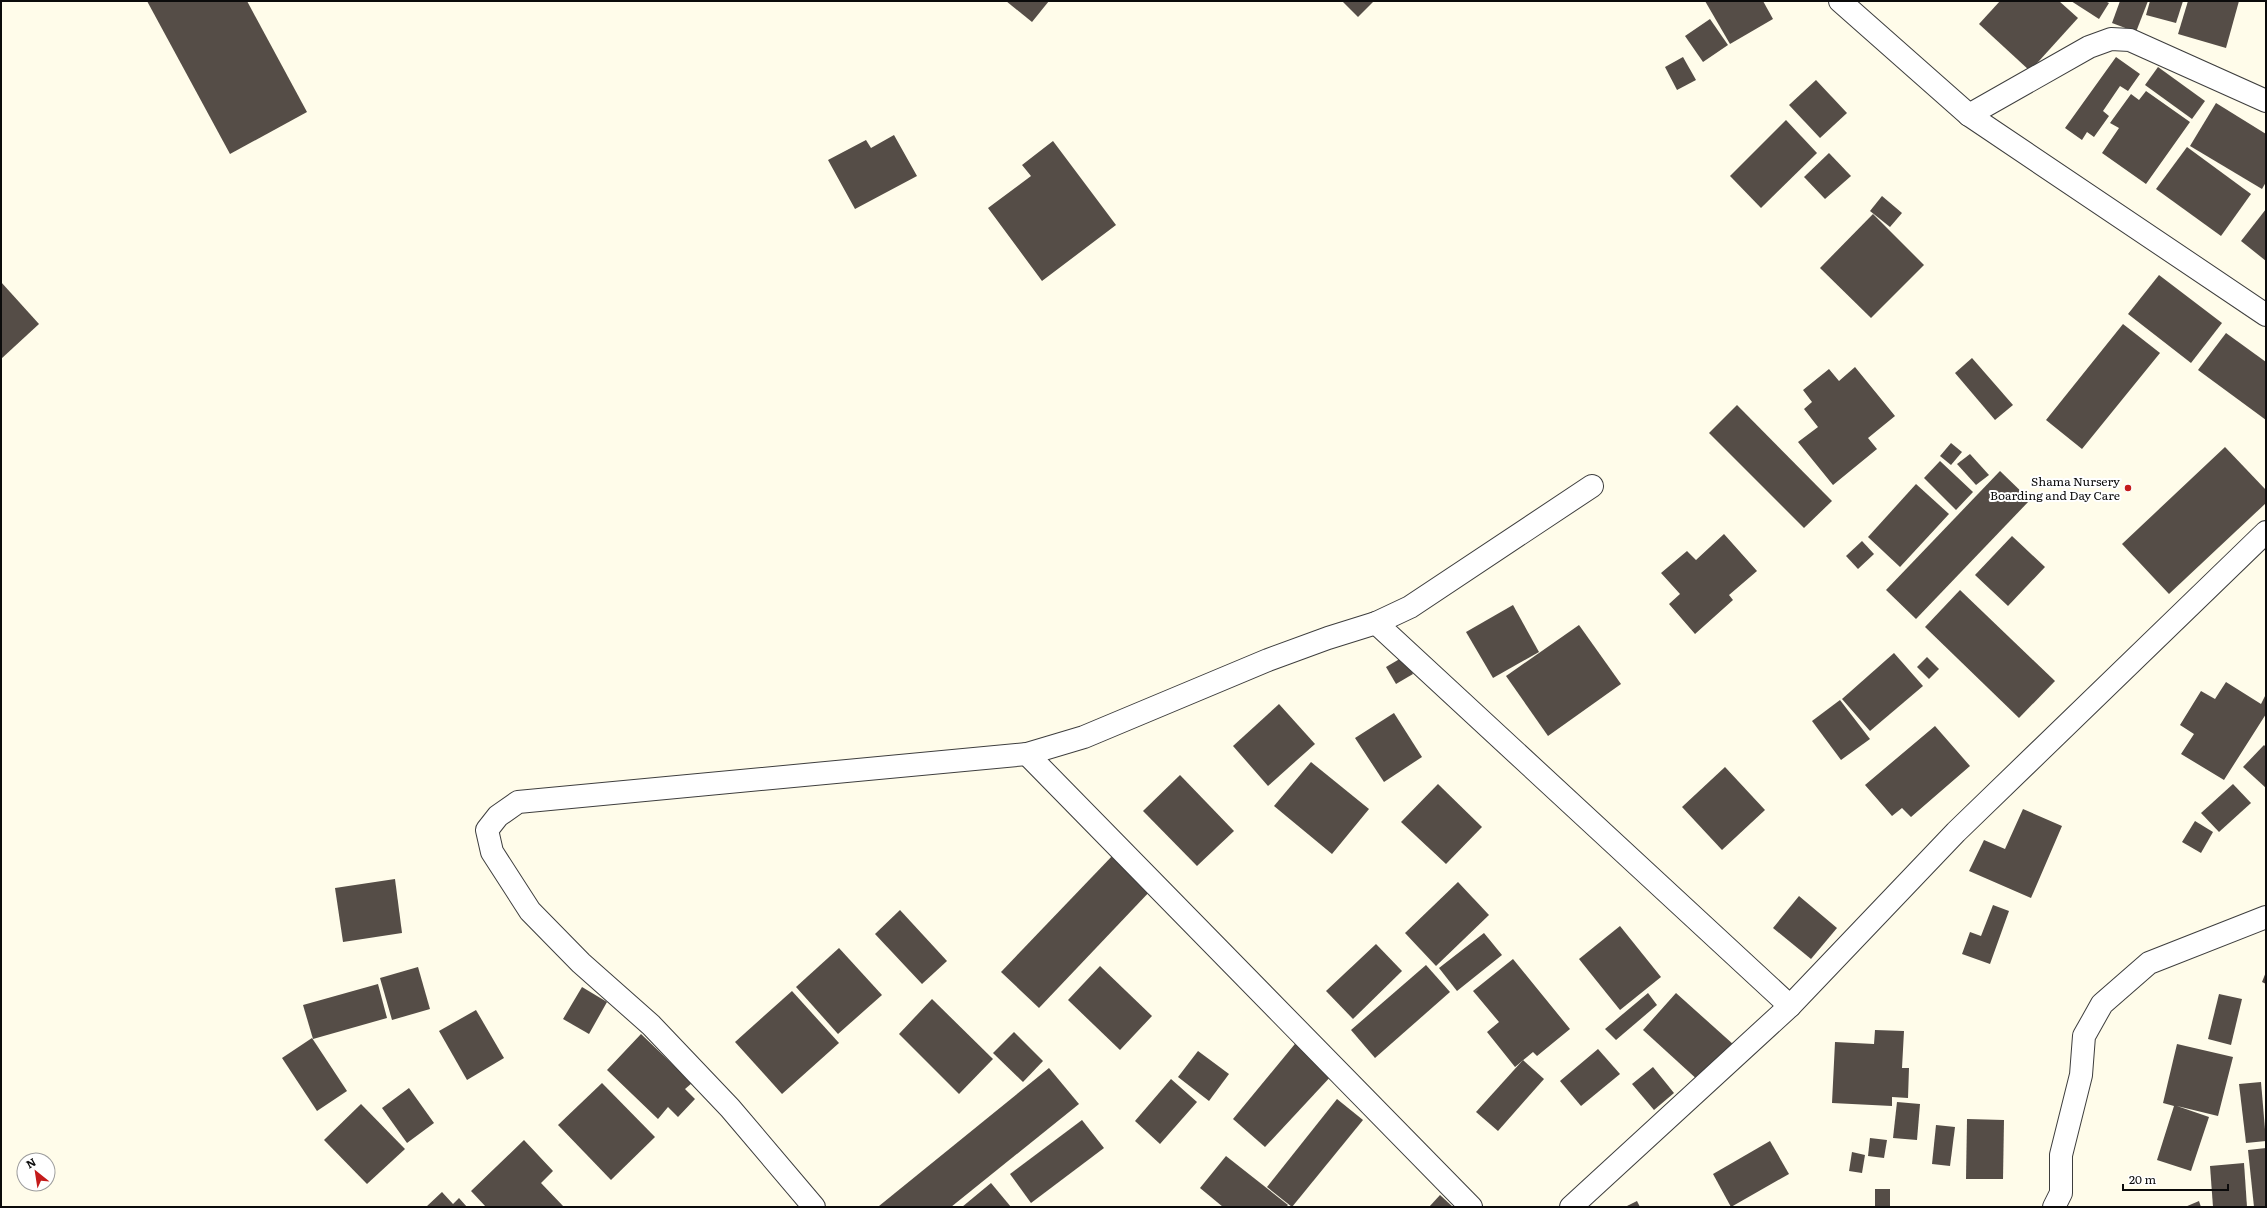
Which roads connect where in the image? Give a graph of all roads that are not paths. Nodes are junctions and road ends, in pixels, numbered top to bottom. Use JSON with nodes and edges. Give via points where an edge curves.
{"nodes":[{"id":1,"x":1840,"y":1,"type":"edge"},
{"id":2,"x":2266,"y":101,"type":"edge"},
{"id":3,"x":1969,"y":115,"type":"junction"},
{"id":4,"x":2266,"y":315,"type":"edge"},
{"id":5,"x":1592,"y":486,"type":"dead end"},
{"id":6,"x":2266,"y":532,"type":"edge"},
{"id":7,"x":1376,"y":623,"type":"junction"},
{"id":8,"x":1027,"y":754,"type":"junction"},
{"id":9,"x":2266,"y":917,"type":"edge"},
{"id":10,"x":1790,"y":1006,"type":"junction"},
{"id":11,"x":814,"y":1207,"type":"edge"},
{"id":12,"x":1471,"y":1207,"type":"edge"},
{"id":13,"x":1571,"y":1207,"type":"edge"},
{"id":14,"x":2054,"y":1207,"type":"edge"}],
"edges":[{"from":1,"to":3,"type":"street"},
{"from":2,"to":3,"type":"street","via":[[2130,40],[2111,40],[2089,47]]},
{"from":3,"to":4,"type":"street"},
{"from":5,"to":7,"type":"street","via":[[1410,607]]},
{"from":6,"to":10,"type":"street","via":[[1956,832]]},
{"from":7,"to":8,"type":"street","via":[[1268,660],[1084,737]]},
{"from":7,"to":10,"type":"street"},
{"from":8,"to":11,"type":"street","via":[[518,802],[498,816],[487,830],[492,852],[530,911],[581,963],[651,1026],[730,1108]]},
{"from":8,"to":12,"type":"street"},
{"from":9,"to":14,"type":"street","via":[[2149,964],[2102,1004],[2084,1036],[2081,1075],[2061,1155],[2061,1193]]},
{"from":10,"to":13,"type":"street"}]}
